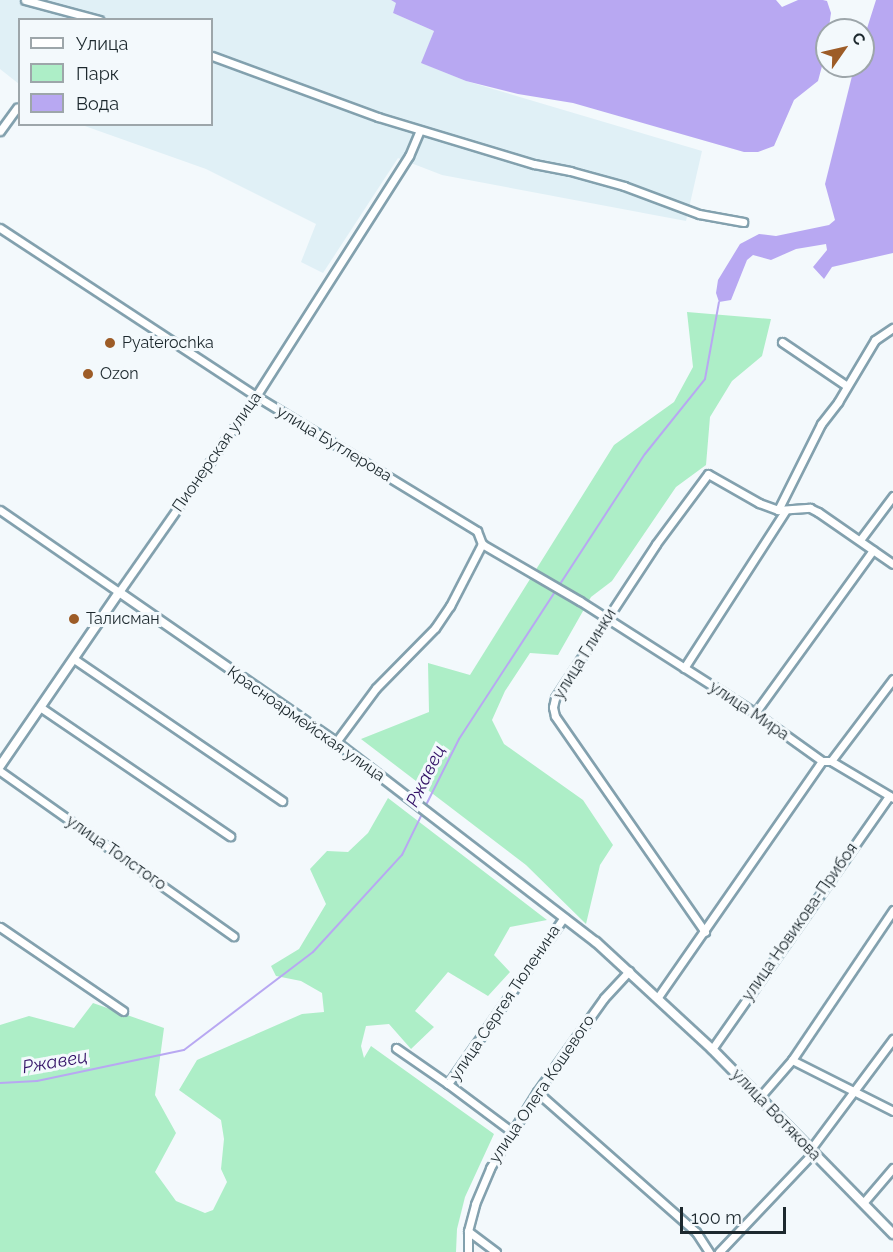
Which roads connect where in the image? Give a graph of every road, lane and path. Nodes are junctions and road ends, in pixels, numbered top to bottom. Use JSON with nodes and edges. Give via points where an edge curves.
{"nodes":[{"id":1,"x":25,"y":0,"type":"edge"},
{"id":2,"x":92,"y":18,"type":"edge"},
{"id":3,"x":213,"y":56,"type":"edge"},
{"id":4,"x":17,"y":108,"type":"dead end"},
{"id":5,"x":0,"y":130,"type":"edge"},
{"id":6,"x":420,"y":130,"type":"junction"},
{"id":7,"x":743,"y":222,"type":"dead end"},
{"id":8,"x":0,"y":228,"type":"edge"},
{"id":9,"x":893,"y":328,"type":"edge"},
{"id":10,"x":782,"y":342,"type":"dead end"},
{"id":11,"x":847,"y":386,"type":"junction"},
{"id":12,"x":256,"y":396,"type":"junction"},
{"id":13,"x":893,"y":496,"type":"edge"},
{"id":14,"x":0,"y":510,"type":"edge"},
{"id":15,"x":781,"y":511,"type":"junction"},
{"id":16,"x":860,"y":540,"type":"junction"},
{"id":17,"x":482,"y":544,"type":"junction"},
{"id":18,"x":873,"y":550,"type":"junction"},
{"id":19,"x":893,"y":564,"type":"edge"},
{"id":20,"x":119,"y":592,"type":"junction"},
{"id":21,"x":606,"y":618,"type":"junction"},
{"id":22,"x":74,"y":659,"type":"junction"},
{"id":23,"x":684,"y":668,"type":"junction"},
{"id":24,"x":893,"y":679,"type":"edge"},
{"id":25,"x":40,"y":707,"type":"junction"},
{"id":26,"x":755,"y":713,"type":"junction"},
{"id":27,"x":336,"y":742,"type":"junction"},
{"id":28,"x":827,"y":761,"type":"junction"},
{"id":29,"x":0,"y":766,"type":"edge"},
{"id":30,"x":0,"y":771,"type":"edge"},
{"id":31,"x":891,"y":797,"type":"edge"},
{"id":32,"x":282,"y":801,"type":"dead end"},
{"id":33,"x":230,"y":836,"type":"dead end"},
{"id":34,"x":893,"y":910,"type":"edge"},
{"id":35,"x":564,"y":917,"type":"junction"},
{"id":36,"x":0,"y":927,"type":"edge"},
{"id":37,"x":705,"y":932,"type":"junction"},
{"id":38,"x":233,"y":936,"type":"dead end"},
{"id":39,"x":629,"y":971,"type":"junction"},
{"id":40,"x":658,"y":997,"type":"junction"},
{"id":41,"x":123,"y":1011,"type":"dead end"},
{"id":42,"x":893,"y":1039,"type":"edge"},
{"id":43,"x":396,"y":1048,"type":"dead end"},
{"id":44,"x":712,"y":1049,"type":"junction"},
{"id":45,"x":792,"y":1060,"type":"junction"},
{"id":46,"x":448,"y":1084,"type":"junction"},
{"id":47,"x":537,"y":1092,"type":"junction"},
{"id":48,"x":855,"y":1092,"type":"junction"},
{"id":49,"x":759,"y":1098,"type":"junction"},
{"id":50,"x":893,"y":1111,"type":"edge"},
{"id":51,"x":511,"y":1131,"type":"junction"},
{"id":52,"x":811,"y":1151,"type":"junction"},
{"id":53,"x":893,"y":1168,"type":"edge"},
{"id":54,"x":863,"y":1203,"type":"junction"},
{"id":55,"x":468,"y":1231,"type":"junction"},
{"id":56,"x":893,"y":1234,"type":"edge"},
{"id":57,"x":468,"y":1252,"type":"edge"},
{"id":58,"x":496,"y":1252,"type":"edge"},
{"id":59,"x":709,"y":1252,"type":"edge"},
{"id":60,"x":719,"y":1252,"type":"edge"}],
"edges":[{"from":1,"to":2,"type":"street"},
{"from":3,"to":6,"type":"street"},
{"from":4,"to":5,"type":"street"},
{"from":6,"to":7,"type":"street","via":[[624,186],[699,214]]},
{"from":6,"to":12,"type":"street","name":"Пионерская улица","via":[[409,156]]},
{"from":8,"to":12,"type":"street","name":"улица Бутлерова"},
{"from":9,"to":11,"type":"street","via":[[875,340]]},
{"from":10,"to":11,"type":"street"},
{"from":11,"to":15,"type":"street","via":[[820,424],[797,467]]},
{"from":12,"to":17,"type":"street","name":"улица Бутлерова","via":[[477,531]]},
{"from":12,"to":20,"type":"street","name":"Пионерская улица"},
{"from":13,"to":16,"type":"street"},
{"from":14,"to":20,"type":"street","name":"Красноармейская улица"},
{"from":15,"to":16,"type":"street","via":[[810,508]]},
{"from":15,"to":21,"type":"street","name":"улица Глинки","via":[[708,474]]},
{"from":15,"to":23,"type":"street"},
{"from":16,"to":18,"type":"street"},
{"from":17,"to":21,"type":"street","name":"улица Бутлерова"},
{"from":17,"to":27,"type":"street","via":[[435,628],[376,688]]},
{"from":18,"to":19,"type":"street"},
{"from":18,"to":26,"type":"street"},
{"from":20,"to":22,"type":"street","name":"Пионерская улица"},
{"from":20,"to":27,"type":"street","name":"Красноармейская улица"},
{"from":21,"to":23,"type":"street","name":"улица Мира"},
{"from":21,"to":37,"type":"street","name":"улица Глинки","via":[[555,698],[555,716]]},
{"from":22,"to":25,"type":"street","name":"Пионерская улица"},
{"from":22,"to":32,"type":"street"},
{"from":23,"to":26,"type":"street","name":"улица Мира"},
{"from":24,"to":28,"type":"street"},
{"from":25,"to":29,"type":"street","name":"Пионерская улица"},
{"from":25,"to":33,"type":"street"},
{"from":26,"to":28,"type":"street","name":"улица Мира"},
{"from":27,"to":35,"type":"street","name":"Красноармейская улица"},
{"from":28,"to":31,"type":"street","name":"улица Мира"},
{"from":28,"to":37,"type":"street"},
{"from":30,"to":38,"type":"street","name":"улица Толстого"},
{"from":31,"to":44,"type":"street","name":"улица Новикова-Прибоя"},
{"from":34,"to":45,"type":"street"},
{"from":35,"to":39,"type":"street","name":"Красноармейская улица"},
{"from":35,"to":46,"type":"street","name":"улица Сергея Тюленина"},
{"from":36,"to":41,"type":"street"},
{"from":37,"to":40,"type":"street"},
{"from":39,"to":40,"type":"street","name":"Красноармейская улица"},
{"from":39,"to":47,"type":"street","name":"улица Олега Кошевого","via":[[604,998]]},
{"from":40,"to":44,"type":"street","name":"улица Вотякова"},
{"from":42,"to":48,"type":"street"},
{"from":43,"to":46,"type":"street"},
{"from":44,"to":49,"type":"street","name":"улица Вотякова"},
{"from":45,"to":48,"type":"street"},
{"from":45,"to":49,"type":"street"},
{"from":46,"to":51,"type":"street","name":"улица Сергея Тюленина"},
{"from":47,"to":51,"type":"street","name":"улица Олега Кошевого"},
{"from":47,"to":59,"type":"street","via":[[696,1232]]},
{"from":48,"to":50,"type":"street"},
{"from":48,"to":52,"type":"street"},
{"from":49,"to":52,"type":"street","name":"улица Вотякова"},
{"from":51,"to":55,"type":"street","name":"улица Олега Кошевого","via":[[490,1168]]},
{"from":52,"to":54,"type":"street","name":"улица Вотякова"},
{"from":52,"to":60,"type":"street","via":[[795,1174]]},
{"from":53,"to":54,"type":"street"},
{"from":54,"to":56,"type":"street","name":"улица Вотякова"},
{"from":55,"to":57,"type":"street","name":"улица Олега Кошевого"},
{"from":55,"to":58,"type":"street"}]}
